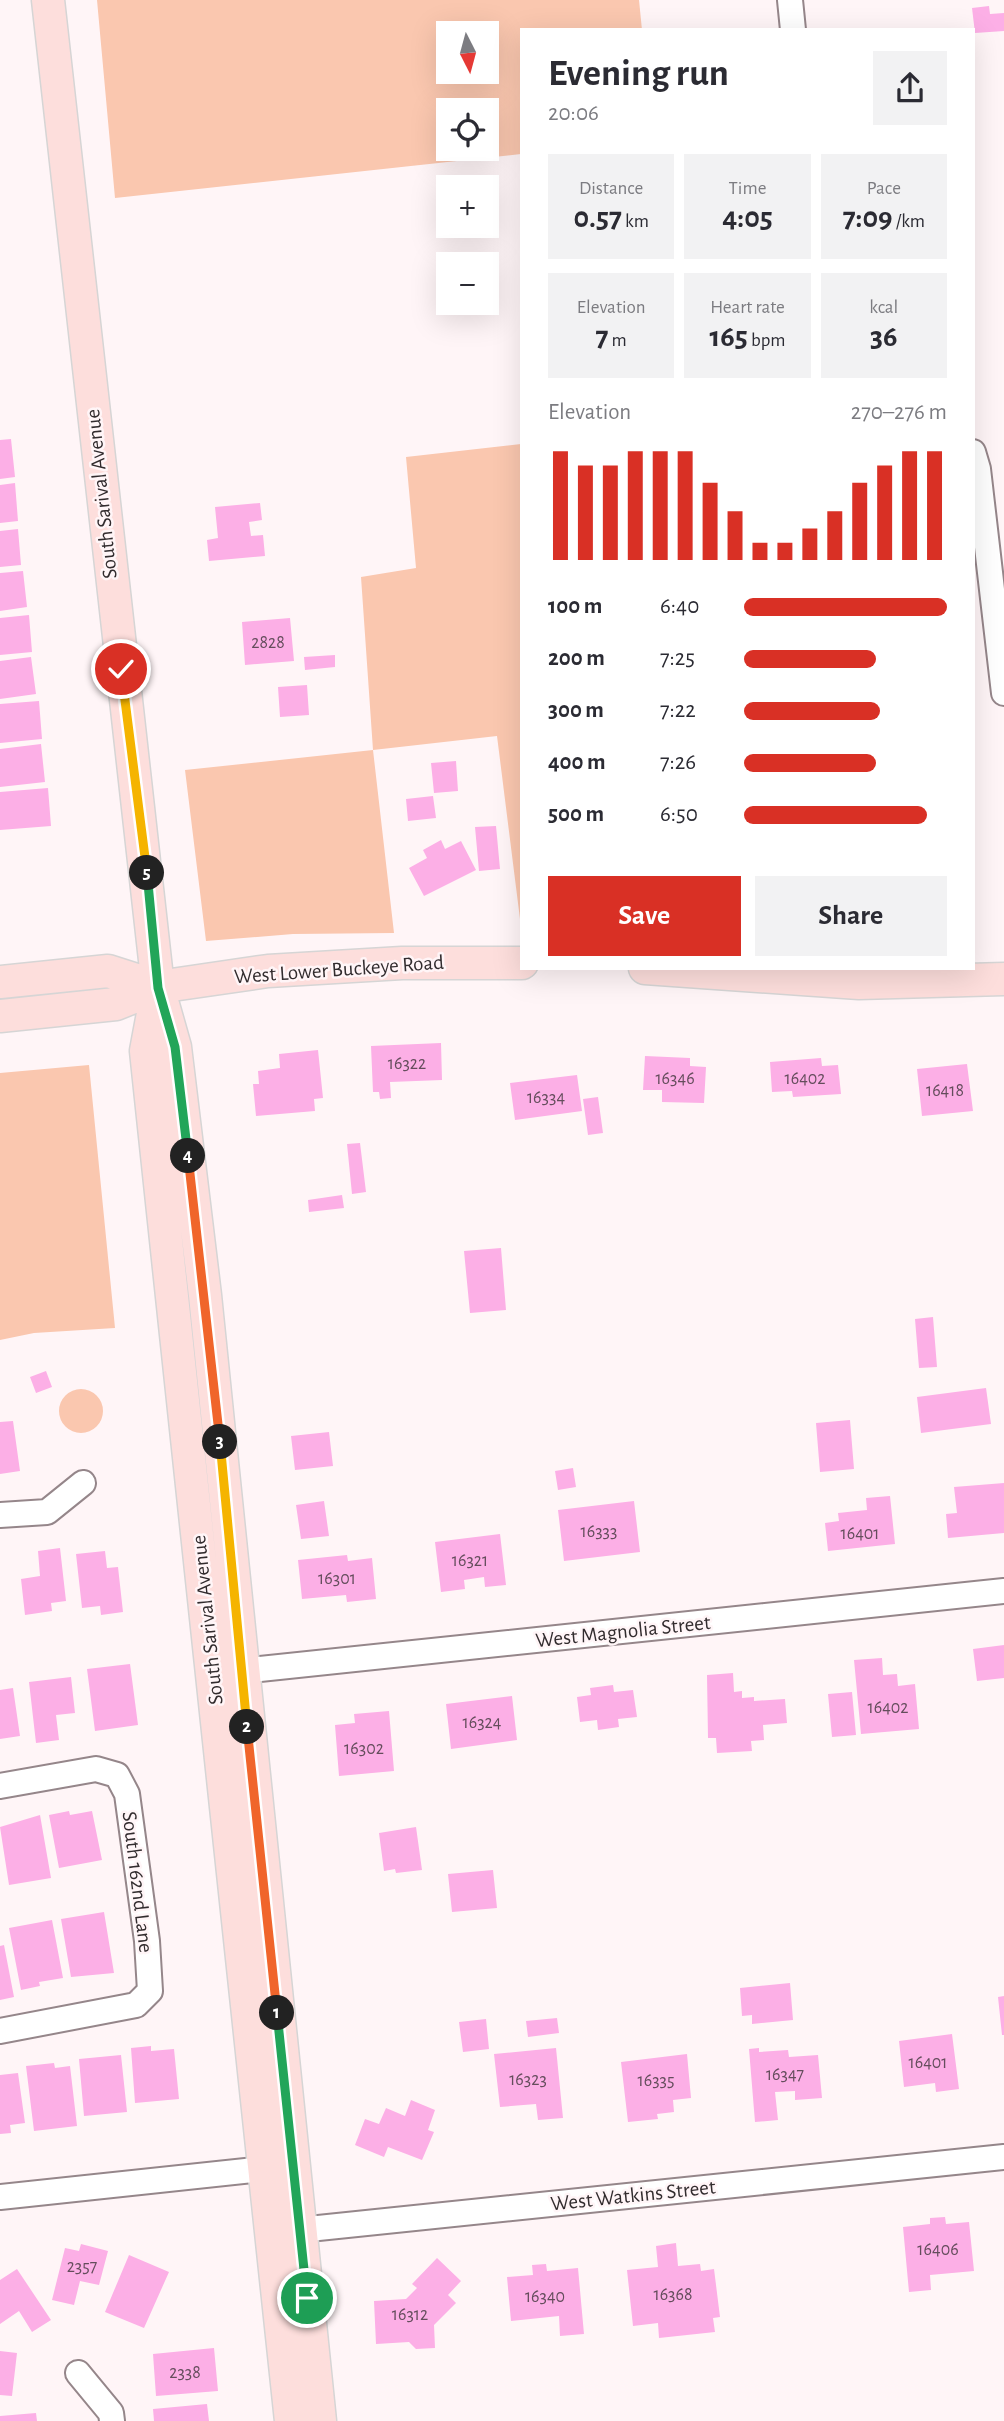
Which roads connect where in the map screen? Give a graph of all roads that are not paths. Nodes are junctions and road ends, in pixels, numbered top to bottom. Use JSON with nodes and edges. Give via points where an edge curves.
{"nodes":[{"id":1,"x":48,"y":0,"type":"edge"},
{"id":2,"x":790,"y":0,"type":"edge"},
{"id":3,"x":793,"y":28,"type":"edge"},
{"id":4,"x":975,"y":459,"type":"edge"},
{"id":5,"x":1004,"y":693,"type":"edge"},
{"id":6,"x":520,"y":962,"type":"edge"},
{"id":7,"x":674,"y":970,"type":"edge"},
{"id":8,"x":1004,"y":979,"type":"edge"},
{"id":9,"x":0,"y":982,"type":"edge"},
{"id":10,"x":158,"y":988,"type":"junction"},
{"id":11,"x":0,"y":1016,"type":"edge"},
{"id":12,"x":83,"y":1483,"type":"dead end"},
{"id":13,"x":0,"y":1515,"type":"edge"},
{"id":14,"x":1004,"y":1591,"type":"edge"},
{"id":15,"x":227,"y":1673,"type":"junction"},
{"id":16,"x":0,"y":1786,"type":"edge"},
{"id":17,"x":0,"y":2031,"type":"edge"},
{"id":18,"x":290,"y":2148,"type":"junction"},
{"id":19,"x":1004,"y":2157,"type":"edge"},
{"id":20,"x":263,"y":2169,"type":"junction"},
{"id":21,"x":0,"y":2197,"type":"edge"},
{"id":22,"x":299,"y":2230,"type":"junction"},
{"id":23,"x":273,"y":2256,"type":"junction"},
{"id":24,"x":78,"y":2373,"type":"dead end"},
{"id":25,"x":112,"y":2421,"type":"edge"},
{"id":26,"x":291,"y":2421,"type":"edge"},
{"id":27,"x":320,"y":2421,"type":"edge"}],
"edges":[{"from":1,"to":10,"type":"main road","name":"South Sarival Avenue"},
{"from":2,"to":3,"type":"street"},
{"from":4,"to":5,"type":"street"},
{"from":6,"to":10,"type":"main road","name":"West Lower Buckeye Road","via":[[268,971]]},
{"from":7,"to":8,"type":"main road","via":[[859,983]]},
{"from":9,"to":10,"type":"main road","via":[[108,971]]},
{"from":10,"to":11,"type":"main road","name":"West Lower Buckeye Road","via":[[116,1004]]},
{"from":10,"to":15,"type":"main road","name":"South Sarival Avenue","via":[[175,1047],[205,1295]]},
{"from":12,"to":13,"type":"street","via":[[47,1512]]},
{"from":14,"to":15,"type":"street","name":"West Magnolia Street"},
{"from":15,"to":18,"type":"main road","name":"South Sarival Avenue"},
{"from":15,"to":20,"type":"main road","name":"South Sarival Avenue"},
{"from":16,"to":17,"type":"street","name":"South 162nd Lane","via":[[96,1769],[117,1775],[127,1794],[150,1991],[136,2006]]},
{"from":18,"to":20,"type":"street","via":[[285,2160]]},
{"from":18,"to":22,"type":"main road","name":"South Sarival Avenue"},
{"from":19,"to":22,"type":"street","name":"West Watkins Street"},
{"from":20,"to":21,"type":"street"},
{"from":20,"to":23,"type":"main road","name":"South Sarival Avenue"},
{"from":22,"to":23,"type":"street"},
{"from":22,"to":27,"type":"main road","name":"South Sarival Avenue"},
{"from":23,"to":26,"type":"main road","name":"South Sarival Avenue"},
{"from":24,"to":25,"type":"street","via":[[111,2413]]}]}
